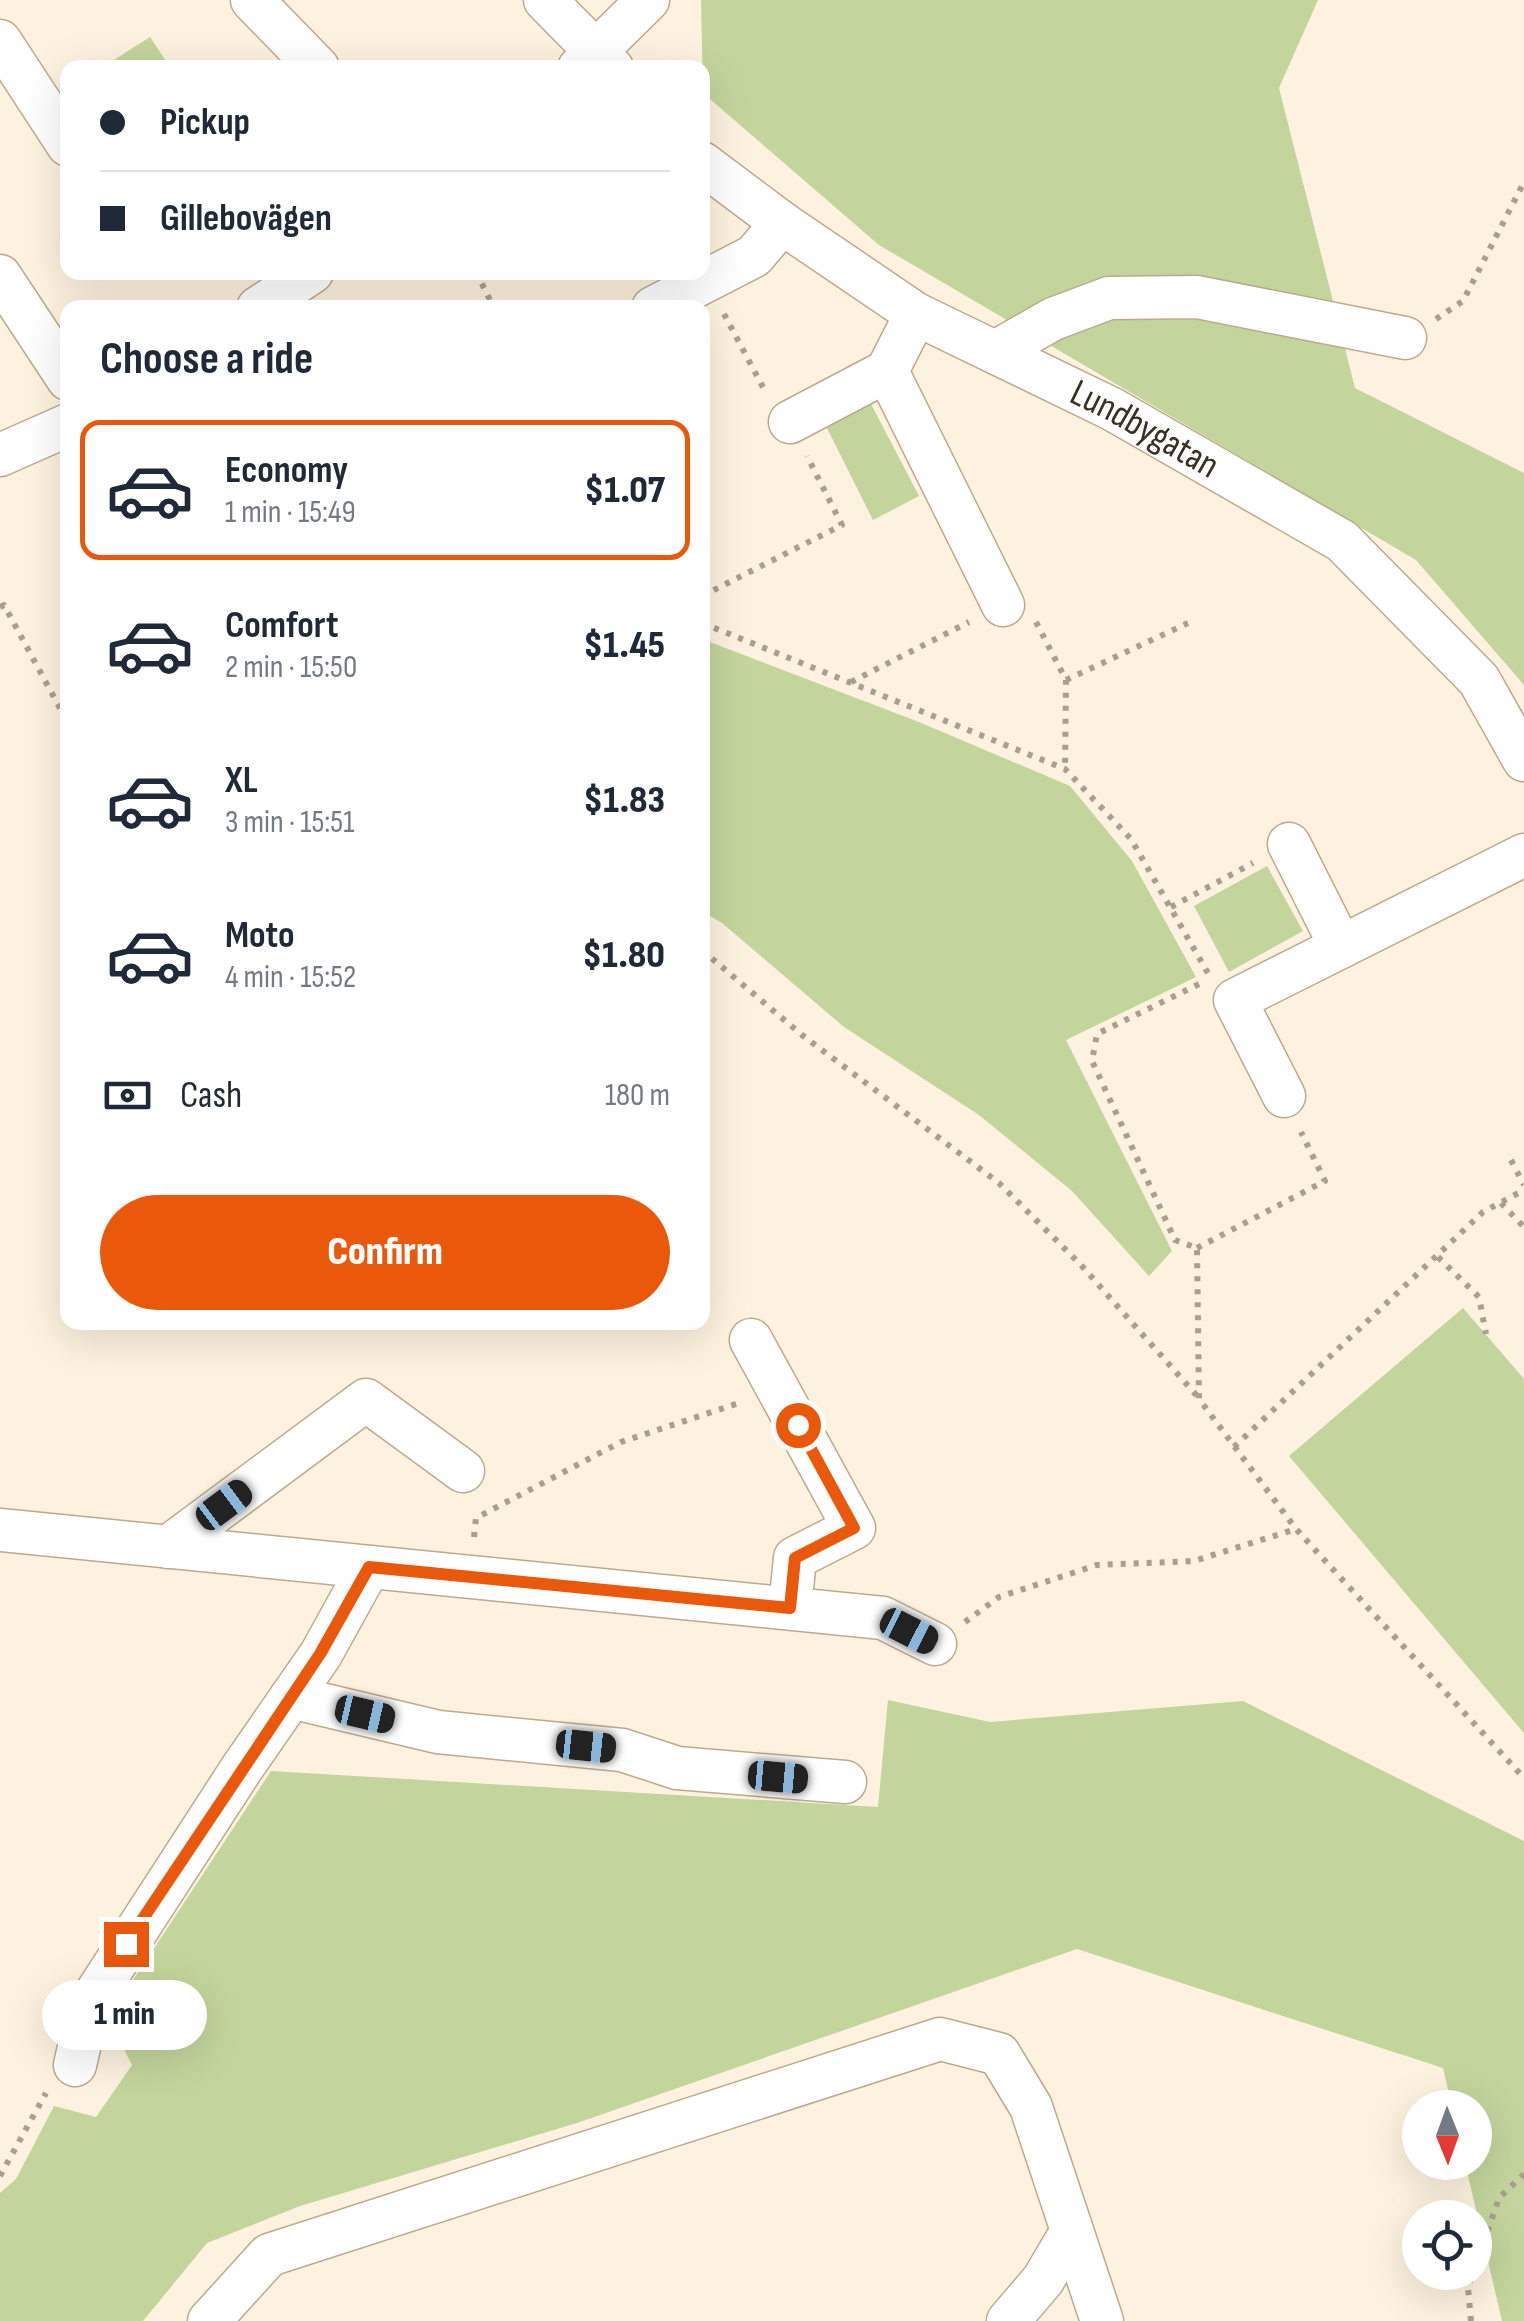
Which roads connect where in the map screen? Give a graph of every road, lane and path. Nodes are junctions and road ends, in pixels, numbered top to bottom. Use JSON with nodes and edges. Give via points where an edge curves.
{"nodes":[{"id":1,"x":252,"y":0,"type":"edge"},
{"id":2,"x":545,"y":0,"type":"edge"},
{"id":3,"x":648,"y":0,"type":"edge"},
{"id":4,"x":0,"y":41,"type":"edge"},
{"id":5,"x":309,"y":60,"type":"edge"},
{"id":6,"x":594,"y":60,"type":"edge"},
{"id":7,"x":598,"y":60,"type":"edge"},
{"id":8,"x":60,"y":133,"type":"edge"},
{"id":9,"x":710,"y":169,"type":"edge"},
{"id":10,"x":1524,"y":182,"type":"edge"},
{"id":11,"x":782,"y":223,"type":"junction"},
{"id":12,"x":0,"y":276,"type":"edge"},
{"id":13,"x":710,"y":279,"type":"edge"},
{"id":14,"x":300,"y":280,"type":"edge"},
{"id":15,"x":707,"y":280,"type":"edge"},
{"id":16,"x":270,"y":300,"type":"edge"},
{"id":17,"x":669,"y":300,"type":"edge"},
{"id":18,"x":916,"y":314,"type":"junction"},
{"id":19,"x":1405,"y":338,"type":"joint"},
{"id":20,"x":997,"y":351,"type":"junction"},
{"id":21,"x":60,"y":367,"type":"edge"},
{"id":22,"x":886,"y":370,"type":"junction"},
{"id":23,"x":790,"y":422,"type":"dead end"},
{"id":24,"x":60,"y":429,"type":"edge"},
{"id":25,"x":0,"y":455,"type":"edge"},
{"id":26,"x":1003,"y":605,"type":"junction"},
{"id":27,"x":0,"y":607,"type":"edge"},
{"id":28,"x":1188,"y":624,"type":"dead end"},
{"id":29,"x":710,"y":626,"type":"edge"},
{"id":30,"x":1066,"y":680,"type":"junction"},
{"id":31,"x":850,"y":682,"type":"junction"},
{"id":32,"x":60,"y":708,"type":"edge"},
{"id":33,"x":1524,"y":760,"type":"edge"},
{"id":34,"x":1065,"y":769,"type":"junction"},
{"id":35,"x":1288,"y":844,"type":"joint"},
{"id":36,"x":1524,"y":855,"type":"edge"},
{"id":37,"x":1170,"y":908,"type":"junction"},
{"id":38,"x":1341,"y":947,"type":"junction"},
{"id":39,"x":710,"y":957,"type":"edge"},
{"id":40,"x":1284,"y":1096,"type":"joint"},
{"id":41,"x":1511,"y":1160,"type":"dead end"},
{"id":42,"x":1524,"y":1188,"type":"edge"},
{"id":43,"x":1501,"y":1203,"type":"junction"},
{"id":44,"x":1524,"y":1227,"type":"edge"},
{"id":45,"x":1197,"y":1248,"type":"junction"},
{"id":46,"x":1438,"y":1257,"type":"junction"},
{"id":47,"x":1486,"y":1334,"type":"dead end"},
{"id":48,"x":751,"y":1340,"type":"dead end"},
{"id":49,"x":779,"y":1390,"type":"junction"},
{"id":50,"x":1199,"y":1399,"type":"junction"},
{"id":51,"x":1234,"y":1447,"type":"junction"},
{"id":52,"x":463,"y":1471,"type":"dead end"},
{"id":53,"x":0,"y":1530,"type":"edge"},
{"id":54,"x":1296,"y":1530,"type":"junction"},
{"id":55,"x":168,"y":1547,"type":"junction"},
{"id":56,"x":369,"y":1567,"type":"junction"},
{"id":57,"x":470,"y":1577,"type":"junction"},
{"id":58,"x":790,"y":1608,"type":"junction"},
{"id":59,"x":934,"y":1644,"type":"joint"},
{"id":60,"x":291,"y":1697,"type":"junction"},
{"id":61,"x":1524,"y":1778,"type":"edge"},
{"id":62,"x":845,"y":1782,"type":"dead end"},
{"id":63,"x":76,"y":2064,"type":"joint"},
{"id":64,"x":1524,"y":2174,"type":"edge"},
{"id":65,"x":0,"y":2176,"type":"edge"},
{"id":66,"x":1492,"y":2218,"type":"edge"},
{"id":67,"x":1072,"y":2231,"type":"junction"},
{"id":68,"x":1468,"y":2290,"type":"edge"},
{"id":69,"x":209,"y":2321,"type":"edge"},
{"id":70,"x":1008,"y":2321,"type":"edge"},
{"id":71,"x":1102,"y":2321,"type":"edge"},
{"id":72,"x":1471,"y":2321,"type":"edge"}],
"edges":[{"from":1,"to":5,"type":"street"},
{"from":2,"to":6,"type":"street"},
{"from":3,"to":7,"type":"street"},
{"from":4,"to":8,"type":"street"},
{"from":9,"to":11,"type":"street","name":"Lundbygatan"},
{"from":10,"to":19,"type":"path","via":[[1463,301]]},
{"from":11,"to":13,"type":"street","via":[[754,256]]},
{"from":11,"to":18,"type":"street","name":"Lundbygatan"},
{"from":12,"to":21,"type":"street"},
{"from":14,"to":16,"type":"street"},
{"from":15,"to":17,"type":"street"},
{"from":18,"to":20,"type":"street","name":"Lundbygatan"},
{"from":18,"to":22,"type":"street"},
{"from":19,"to":20,"type":"street","via":[[1197,297],[1110,298]]},
{"from":20,"to":33,"type":"street","name":"Lundbygatan","via":[[1342,540],[1479,680]]},
{"from":22,"to":23,"type":"street"},
{"from":22,"to":26,"type":"street"},
{"from":24,"to":25,"type":"street"},
{"from":26,"to":30,"type":"path","via":[[1032,613]]},
{"from":26,"to":31,"type":"path"},
{"from":27,"to":32,"type":"path"},
{"from":28,"to":30,"type":"path"},
{"from":29,"to":31,"type":"path"},
{"from":30,"to":34,"type":"path"},
{"from":31,"to":34,"type":"path"},
{"from":34,"to":37,"type":"path","via":[[1131,838]]},
{"from":35,"to":37,"type":"path"},
{"from":35,"to":38,"type":"street"},
{"from":36,"to":38,"type":"street"},
{"from":37,"to":45,"type":"path","via":[[1211,978],[1097,1034],[1092,1061],[1174,1240]]},
{"from":38,"to":40,"type":"street","via":[[1234,1000]]},
{"from":39,"to":50,"type":"path","via":[[999,1183]]},
{"from":40,"to":45,"type":"path","via":[[1325,1181]]},
{"from":41,"to":42,"type":"path"},
{"from":42,"to":43,"type":"path"},
{"from":43,"to":44,"type":"path"},
{"from":43,"to":46,"type":"path"},
{"from":45,"to":50,"type":"path"},
{"from":46,"to":47,"type":"path","via":[[1479,1298]]},
{"from":46,"to":51,"type":"path"},
{"from":48,"to":49,"type":"street"},
{"from":49,"to":57,"type":"path","via":[[621,1442],[476,1518]]},
{"from":49,"to":58,"type":"street","via":[[854,1528],[795,1558]]},
{"from":50,"to":51,"type":"path"},
{"from":51,"to":54,"type":"path"},
{"from":52,"to":55,"type":"street","via":[[366,1400]]},
{"from":53,"to":55,"type":"street"},
{"from":54,"to":59,"type":"path","via":[[1194,1561],[1096,1565],[999,1598]]},
{"from":54,"to":61,"type":"path"},
{"from":55,"to":56,"type":"street"},
{"from":56,"to":57,"type":"street"},
{"from":56,"to":60,"type":"street"},
{"from":57,"to":58,"type":"street"},
{"from":58,"to":59,"type":"street","via":[[883,1618]]},
{"from":60,"to":62,"type":"street","via":[[438,1732],[622,1750],[677,1768]]},
{"from":60,"to":63,"type":"street","via":[[89,2004]]},
{"from":63,"to":65,"type":"path","via":[[48,2090]]},
{"from":64,"to":66,"type":"path","via":[[1499,2198]]},
{"from":67,"to":69,"type":"street","via":[[1032,2107],[999,2054],[940,2039],[269,2255]]},
{"from":67,"to":70,"type":"street"},
{"from":67,"to":71,"type":"street"},
{"from":68,"to":72,"type":"path"}]}
